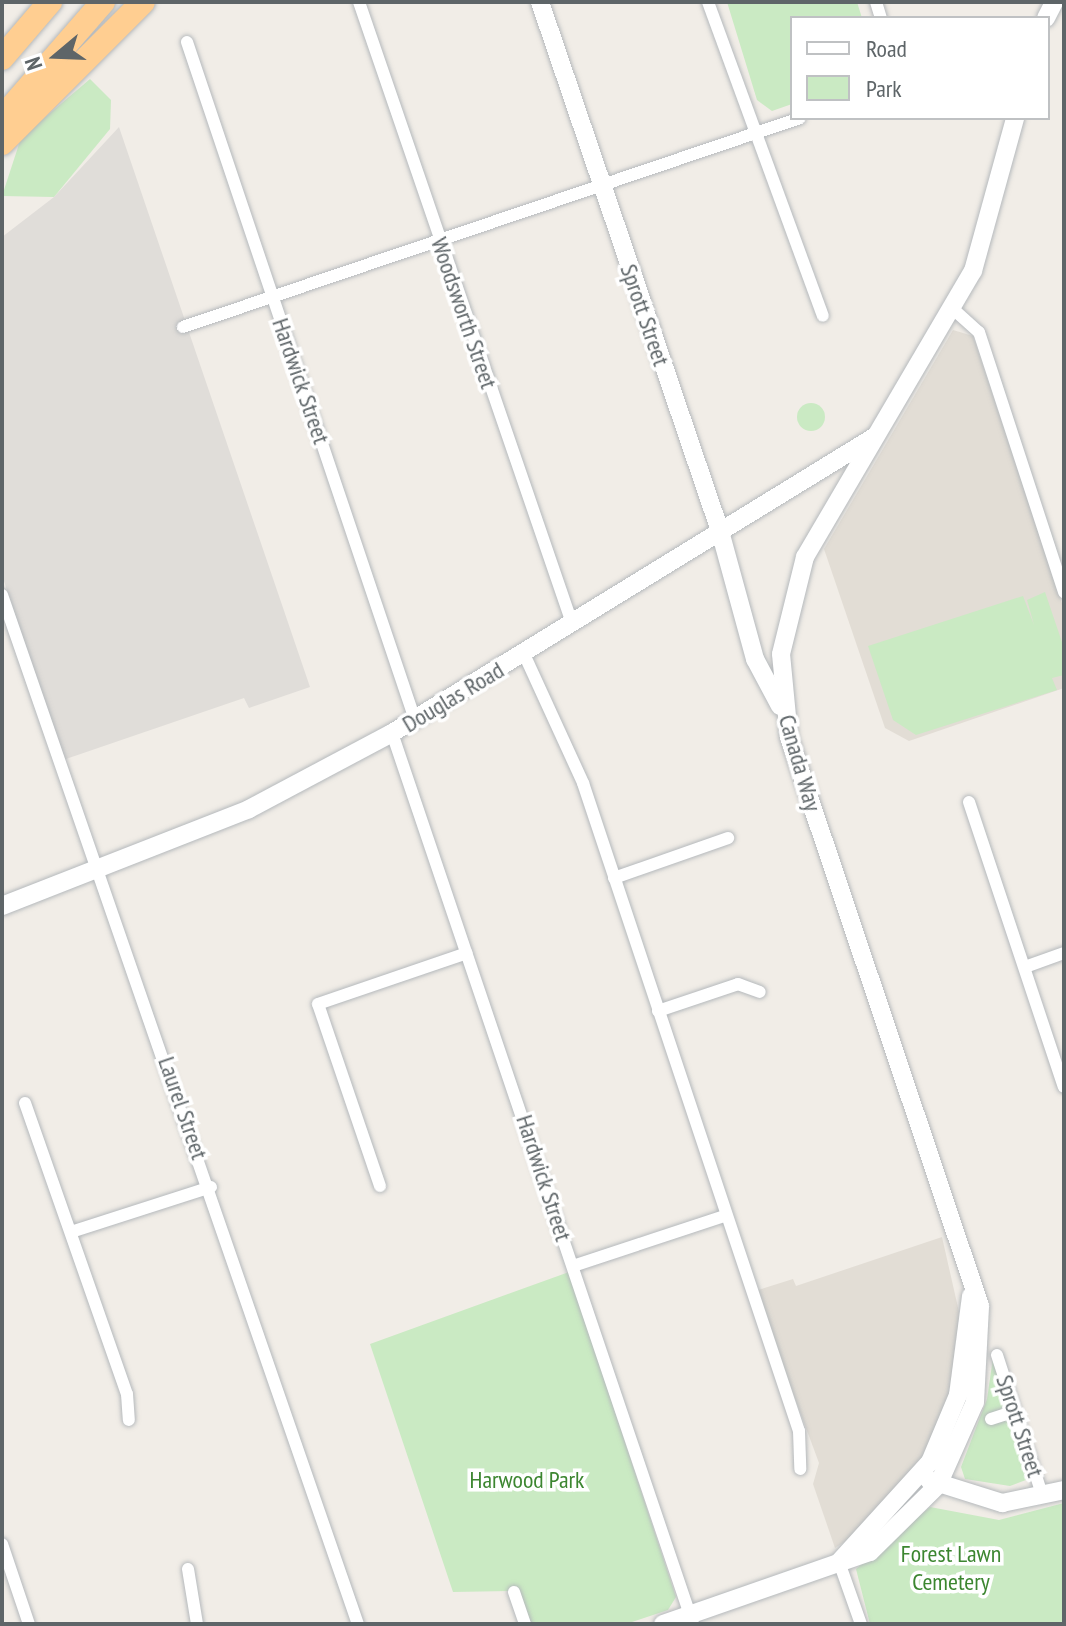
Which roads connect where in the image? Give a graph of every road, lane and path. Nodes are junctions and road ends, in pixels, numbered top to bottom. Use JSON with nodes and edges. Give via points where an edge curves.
{"nodes":[{"id":1,"x":50,"y":2,"type":"edge"},
{"id":2,"x":103,"y":2,"type":"edge"},
{"id":3,"x":143,"y":2,"type":"edge"},
{"id":4,"x":359,"y":2,"type":"edge"},
{"id":5,"x":540,"y":2,"type":"edge"},
{"id":6,"x":708,"y":2,"type":"edge"},
{"id":7,"x":187,"y":42,"type":"dead end"},
{"id":8,"x":2,"y":58,"type":"edge"},
{"id":9,"x":2,"y":118,"type":"edge"},
{"id":10,"x":794,"y":120,"type":"edge"},
{"id":11,"x":1014,"y":120,"type":"edge"},
{"id":12,"x":751,"y":134,"type":"junction"},
{"id":13,"x":2,"y":143,"type":"edge"},
{"id":14,"x":601,"y":186,"type":"junction"},
{"id":15,"x":439,"y":240,"type":"junction"},
{"id":16,"x":272,"y":295,"type":"junction"},
{"id":17,"x":952,"y":308,"type":"junction"},
{"id":18,"x":823,"y":316,"type":"dead end"},
{"id":19,"x":183,"y":327,"type":"dead end"},
{"id":20,"x":877,"y":436,"type":"junction"},
{"id":21,"x":720,"y":531,"type":"junction"},
{"id":22,"x":1062,"y":575,"type":"edge"},
{"id":23,"x":1064,"y":592,"type":"edge"},
{"id":24,"x":2,"y":595,"type":"edge"},
{"id":25,"x":572,"y":623,"type":"junction"},
{"id":26,"x":751,"y":627,"type":"junction"},
{"id":27,"x":524,"y":654,"type":"junction"},
{"id":28,"x":781,"y":654,"type":"junction"},
{"id":29,"x":784,"y":713,"type":"junction"},
{"id":30,"x":415,"y":720,"type":"junction"},
{"id":31,"x":392,"y":733,"type":"junction"},
{"id":32,"x":969,"y":802,"type":"dead end"},
{"id":33,"x":728,"y":838,"type":"dead end"},
{"id":34,"x":99,"y":868,"type":"junction"},
{"id":35,"x":614,"y":878,"type":"junction"},
{"id":36,"x":2,"y":906,"type":"edge"},
{"id":37,"x":467,"y":953,"type":"junction"},
{"id":38,"x":1064,"y":953,"type":"edge"},
{"id":39,"x":1025,"y":967,"type":"junction"},
{"id":40,"x":760,"y":992,"type":"dead end"},
{"id":41,"x":658,"y":1011,"type":"junction"},
{"id":42,"x":1064,"y":1087,"type":"edge"},
{"id":43,"x":25,"y":1103,"type":"dead end"},
{"id":44,"x":380,"y":1186,"type":"dead end"},
{"id":45,"x":211,"y":1187,"type":"junction"},
{"id":46,"x":724,"y":1216,"type":"junction"},
{"id":47,"x":71,"y":1232,"type":"junction"},
{"id":48,"x":573,"y":1266,"type":"junction"},
{"id":49,"x":997,"y":1355,"type":"dead end"},
{"id":50,"x":1015,"y":1411,"type":"junction"},
{"id":51,"x":991,"y":1419,"type":"dead end"},
{"id":52,"x":129,"y":1420,"type":"dead end"},
{"id":53,"x":800,"y":1469,"type":"dead end"},
{"id":54,"x":930,"y":1481,"type":"junction"},
{"id":55,"x":1064,"y":1490,"type":"edge"},
{"id":56,"x":1043,"y":1497,"type":"junction"},
{"id":57,"x":2,"y":1544,"type":"edge"},
{"id":58,"x":839,"y":1562,"type":"junction"},
{"id":59,"x":188,"y":1569,"type":"dead end"},
{"id":60,"x":514,"y":1592,"type":"dead end"},
{"id":61,"x":691,"y":1620,"type":"edge"},
{"id":62,"x":29,"y":1624,"type":"edge"},
{"id":63,"x":197,"y":1624,"type":"edge"},
{"id":64,"x":358,"y":1624,"type":"edge"},
{"id":65,"x":525,"y":1624,"type":"edge"},
{"id":66,"x":663,"y":1624,"type":"edge"},
{"id":67,"x":861,"y":1624,"type":"edge"}],
"edges":[{"from":1,"to":8,"type":"highway"},
{"from":2,"to":9,"type":"highway"},
{"from":3,"to":13,"type":"highway"},
{"from":4,"to":15,"type":"street","name":"Woodsworth Street"},
{"from":5,"to":14,"type":"main road","name":"Sprott Street"},
{"from":6,"to":12,"type":"street"},
{"from":7,"to":16,"type":"street","name":"Hardwick Street"},
{"from":10,"to":12,"type":"street"},
{"from":11,"to":17,"type":"main road","name":"Canada Way","via":[[984,240]]},
{"from":12,"to":14,"type":"street"},
{"from":12,"to":18,"type":"street"},
{"from":14,"to":15,"type":"street"},
{"from":14,"to":21,"type":"main road","name":"Sprott Street"},
{"from":15,"to":16,"type":"street"},
{"from":15,"to":25,"type":"street","name":"Woodsworth Street"},
{"from":16,"to":19,"type":"street"},
{"from":16,"to":30,"type":"street","name":"Hardwick Street"},
{"from":17,"to":20,"type":"main road","name":"Canada Way"},
{"from":17,"to":22,"type":"street","via":[[979,332]]},
{"from":20,"to":21,"type":"main road","name":"Douglas Road"},
{"from":20,"to":28,"type":"main road","name":"Canada Way","via":[[805,557]]},
{"from":21,"to":25,"type":"main road","name":"Douglas Road"},
{"from":21,"to":26,"type":"main road","name":"Sprott Street"},
{"from":22,"to":23,"type":"street"},
{"from":24,"to":34,"type":"street","name":"Laurel Street"},
{"from":25,"to":27,"type":"main road","name":"Douglas Road"},
{"from":26,"to":28,"type":"main road"},
{"from":26,"to":29,"type":"main road","name":"Sprott Street","via":[[755,659]]},
{"from":27,"to":30,"type":"main road","name":"Douglas Road"},
{"from":27,"to":35,"type":"street","via":[[569,745]]},
{"from":28,"to":29,"type":"main road","name":"Canada Way"},
{"from":29,"to":54,"type":"main road","name":"Canada Way","via":[[984,1329],[975,1402]]},
{"from":30,"to":31,"type":"main road","name":"Douglas Road"},
{"from":31,"to":34,"type":"main road","name":"Douglas Road","via":[[249,809]]},
{"from":31,"to":37,"type":"street","name":"Hardwick Street"},
{"from":32,"to":39,"type":"street"},
{"from":33,"to":35,"type":"street"},
{"from":34,"to":36,"type":"main road","name":"Douglas Road"},
{"from":34,"to":45,"type":"street","name":"Laurel Street"},
{"from":35,"to":41,"type":"street"},
{"from":37,"to":44,"type":"street","via":[[318,1004]]},
{"from":37,"to":48,"type":"street","name":"Hardwick Street"},
{"from":38,"to":39,"type":"street"},
{"from":39,"to":42,"type":"street"},
{"from":40,"to":41,"type":"street","via":[[738,984]]},
{"from":41,"to":46,"type":"street"},
{"from":43,"to":47,"type":"street"},
{"from":45,"to":47,"type":"street"},
{"from":45,"to":64,"type":"street","name":"Laurel Street"},
{"from":46,"to":48,"type":"street"},
{"from":46,"to":53,"type":"street","via":[[799,1431]]},
{"from":47,"to":52,"type":"street"},
{"from":48,"to":61,"type":"street","name":"Hardwick Street"},
{"from":49,"to":50,"type":"street","name":"Sprott Street"},
{"from":50,"to":51,"type":"street"},
{"from":50,"to":56,"type":"street","name":"Sprott Street"},
{"from":54,"to":56,"type":"main road","via":[[1002,1503]]},
{"from":54,"to":58,"type":"main road","name":"Canada Way","via":[[888,1539],[859,1559]]},
{"from":55,"to":56,"type":"main road"},
{"from":57,"to":62,"type":"street"},
{"from":58,"to":61,"type":"main road","name":"Canada Way"},
{"from":58,"to":67,"type":"street"},
{"from":59,"to":63,"type":"street"},
{"from":60,"to":65,"type":"street"},
{"from":61,"to":66,"type":"main road","name":"Canada Way"}]}
